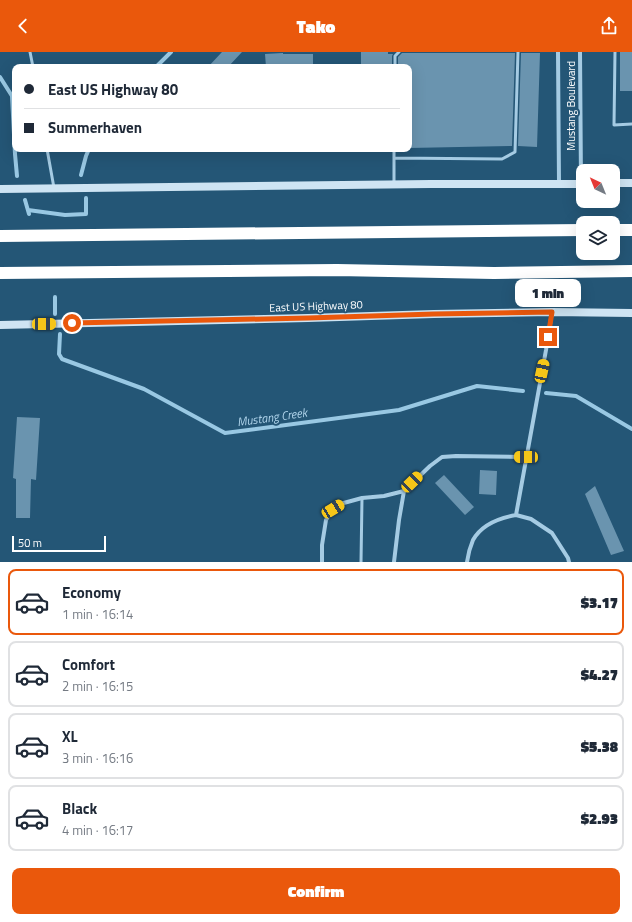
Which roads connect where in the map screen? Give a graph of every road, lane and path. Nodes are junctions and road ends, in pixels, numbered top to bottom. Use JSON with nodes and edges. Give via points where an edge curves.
{"nodes":[{"id":1,"x":30,"y":52,"type":"edge"},
{"id":2,"x":399,"y":52,"type":"edge"},
{"id":3,"x":518,"y":52,"type":"edge"},
{"id":4,"x":558,"y":52,"type":"edge"},
{"id":5,"x":580,"y":52,"type":"edge"},
{"id":6,"x":615,"y":52,"type":"edge"},
{"id":7,"x":32,"y":64,"type":"edge"},
{"id":8,"x":395,"y":64,"type":"edge"},
{"id":9,"x":632,"y":124,"type":"edge"},
{"id":10,"x":48,"y":152,"type":"edge"},
{"id":11,"x":394,"y":152,"type":"edge"},
{"id":12,"x":394,"y":158,"type":"junction"},
{"id":13,"x":582,"y":164,"type":"edge"},
{"id":14,"x":559,"y":183,"type":"junction"},
{"id":15,"x":620,"y":183,"type":"edge"},
{"id":16,"x":632,"y":183,"type":"edge"},
{"id":17,"x":394,"y":184,"type":"junction"},
{"id":18,"x":576,"y":184,"type":"edge"},
{"id":19,"x":54,"y":188,"type":"junction"},
{"id":20,"x":0,"y":189,"type":"edge"},
{"id":21,"x":576,"y":230,"type":"edge"},
{"id":22,"x":620,"y":230,"type":"edge"},
{"id":23,"x":632,"y":230,"type":"edge"},
{"id":24,"x":0,"y":236,"type":"edge"},
{"id":25,"x":632,"y":271,"type":"edge"},
{"id":26,"x":0,"y":273,"type":"edge"},
{"id":27,"x":552,"y":312,"type":"junction"},
{"id":28,"x":632,"y":313,"type":"edge"},
{"id":29,"x":0,"y":325,"type":"edge"},
{"id":30,"x":526,"y":457,"type":"junction"},
{"id":31,"x":404,"y":491,"type":"junction"},
{"id":32,"x":362,"y":498,"type":"junction"},
{"id":33,"x":516,"y":515,"type":"junction"},
{"id":34,"x":322,"y":562,"type":"edge"},
{"id":35,"x":361,"y":562,"type":"edge"},
{"id":36,"x":394,"y":562,"type":"edge"},
{"id":37,"x":467,"y":562,"type":"edge"},
{"id":38,"x":569,"y":562,"type":"edge"}],
"edges":[{"from":1,"to":7,"type":"lane"},
{"from":2,"to":8,"type":"lane","via":[[395,56]]},
{"from":3,"to":12,"type":"lane","via":[[515,152],[502,159]]},
{"from":4,"to":14,"type":"street","name":"Mustang Boulevard"},
{"from":5,"to":13,"type":"street","name":"Mustang Boulevard"},
{"from":6,"to":9,"type":"lane","via":[[614,124]]},
{"from":10,"to":19,"type":"lane"},
{"from":11,"to":12,"type":"lane"},
{"from":12,"to":17,"type":"lane"},
{"from":14,"to":17,"type":"main road"},
{"from":14,"to":18,"type":"main road"},
{"from":15,"to":16,"type":"main road"},
{"from":17,"to":19,"type":"main road"},
{"from":19,"to":20,"type":"main road"},
{"from":21,"to":24,"type":"highway"},
{"from":22,"to":23,"type":"highway"},
{"from":25,"to":26,"type":"highway"},
{"from":27,"to":28,"type":"main road","name":"East US Highway 80"},
{"from":27,"to":29,"type":"main road","name":"East US Highway 80"},
{"from":27,"to":30,"type":"street"},
{"from":30,"to":31,"type":"street","via":[[442,457]]},
{"from":30,"to":33,"type":"street"},
{"from":31,"to":32,"type":"street"},
{"from":31,"to":36,"type":"street"},
{"from":32,"to":34,"type":"street","via":[[340,504],[326,520]]},
{"from":32,"to":35,"type":"lane"},
{"from":33,"to":37,"type":"street","via":[[488,524],[473,540]]},
{"from":33,"to":38,"type":"street","via":[[531,519],[552,533]]}]}
